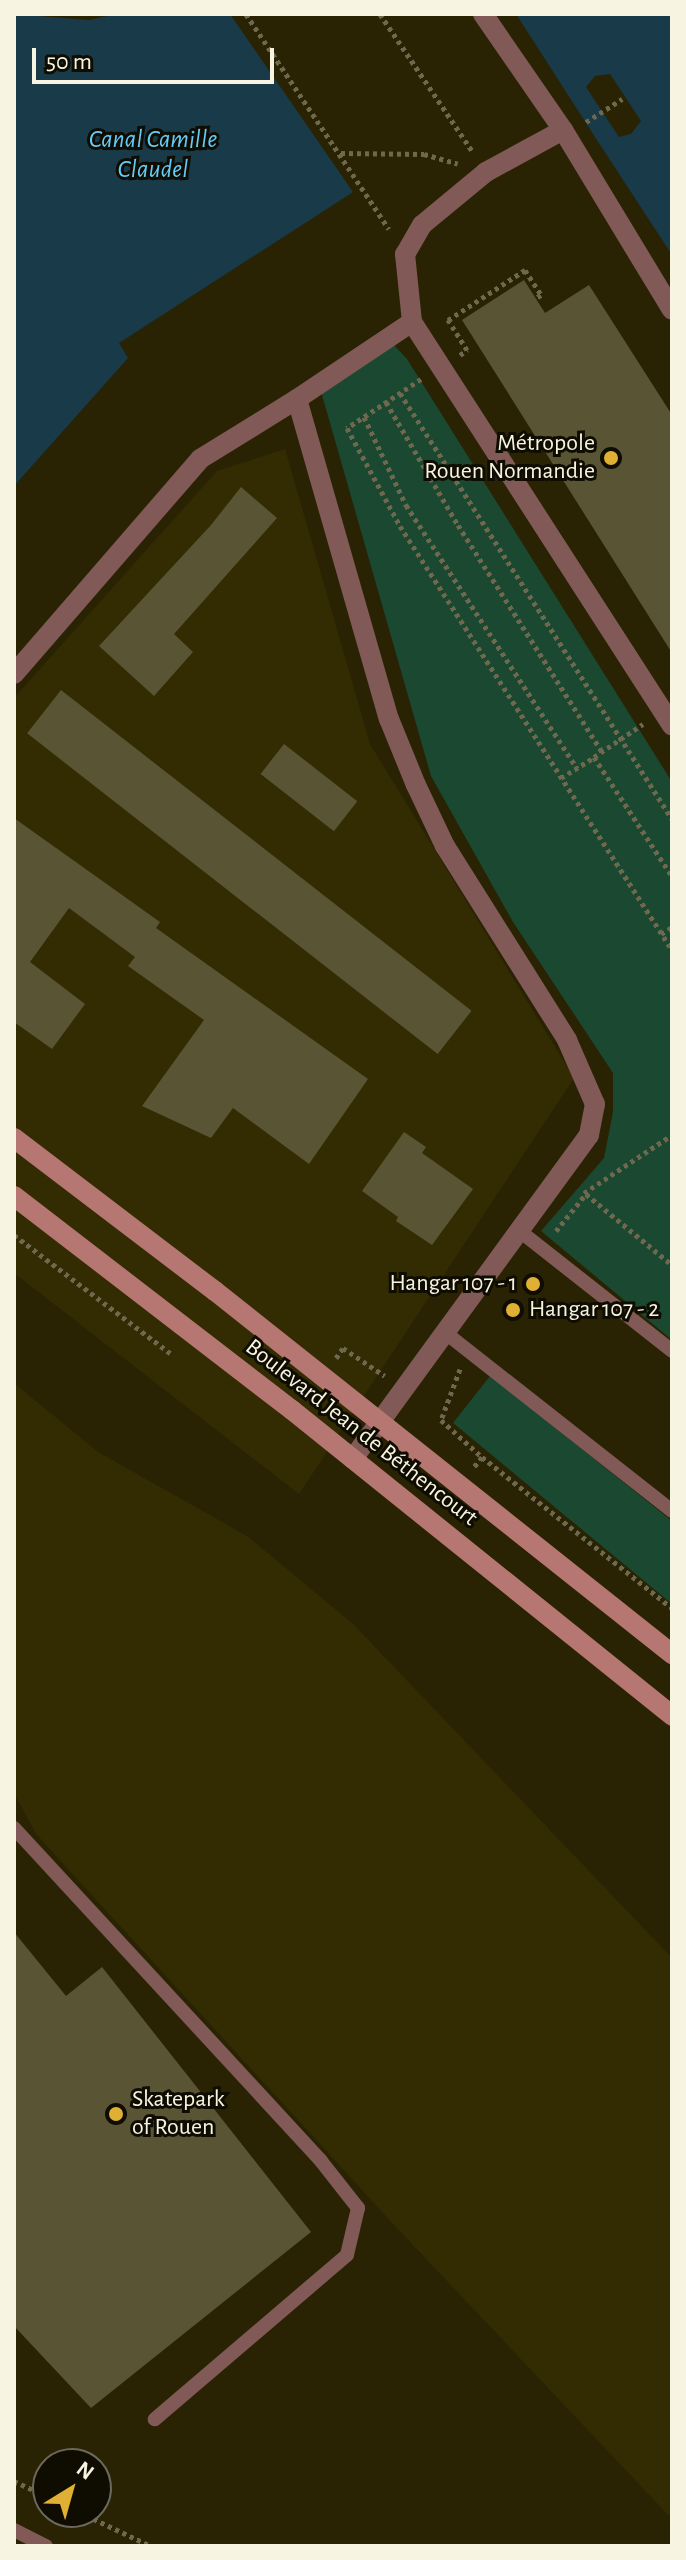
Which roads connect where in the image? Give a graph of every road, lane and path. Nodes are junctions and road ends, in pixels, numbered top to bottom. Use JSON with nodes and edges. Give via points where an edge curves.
{"nodes":[{"id":1,"x":246,"y":14,"type":"edge"},
{"id":2,"x":380,"y":14,"type":"edge"},
{"id":3,"x":483,"y":14,"type":"edge"},
{"id":4,"x":622,"y":99,"type":"dead end"},
{"id":5,"x":572,"y":127,"type":"junction"},
{"id":6,"x":340,"y":153,"type":"junction"},
{"id":7,"x":486,"y":172,"type":"junction"},
{"id":8,"x":405,"y":254,"type":"junction"},
{"id":9,"x":536,"y":298,"type":"dead end"},
{"id":10,"x":672,"y":310,"type":"edge"},
{"id":11,"x":412,"y":322,"type":"junction"},
{"id":12,"x":442,"y":366,"type":"junction"},
{"id":13,"x":400,"y":393,"type":"junction"},
{"id":14,"x":297,"y":399,"type":"junction"},
{"id":15,"x":386,"y":402,"type":"junction"},
{"id":16,"x":364,"y":416,"type":"junction"},
{"id":17,"x":14,"y":674,"type":"edge"},
{"id":18,"x":668,"y":718,"type":"edge"},
{"id":19,"x":620,"y":739,"type":"junction"},
{"id":20,"x":602,"y":752,"type":"junction"},
{"id":21,"x":594,"y":757,"type":"junction"},
{"id":22,"x":577,"y":768,"type":"junction"},
{"id":23,"x":561,"y":778,"type":"junction"},
{"id":24,"x":672,"y":819,"type":"edge"},
{"id":25,"x":672,"y":876,"type":"edge"},
{"id":26,"x":672,"y":927,"type":"edge"},
{"id":27,"x":661,"y":934,"type":"junction"},
{"id":28,"x":672,"y":950,"type":"edge"},
{"id":29,"x":672,"y":1135,"type":"edge"},
{"id":30,"x":14,"y":1138,"type":"edge"},
{"id":31,"x":560,"y":1177,"type":"junction"},
{"id":32,"x":586,"y":1194,"type":"junction"},
{"id":33,"x":14,"y":1196,"type":"edge"},
{"id":34,"x":521,"y":1232,"type":"junction"},
{"id":35,"x":14,"y":1235,"type":"edge"},
{"id":36,"x":543,"y":1248,"type":"junction"},
{"id":37,"x":672,"y":1265,"type":"edge"},
{"id":38,"x":447,"y":1334,"type":"junction"},
{"id":39,"x":465,"y":1348,"type":"junction"},
{"id":40,"x":672,"y":1351,"type":"edge"},
{"id":41,"x":174,"y":1356,"type":"dead end"},
{"id":42,"x":381,"y":1422,"type":"junction"},
{"id":43,"x":482,"y":1457,"type":"junction"},
{"id":44,"x":353,"y":1459,"type":"junction"},
{"id":45,"x":459,"y":1485,"type":"junction"},
{"id":46,"x":672,"y":1511,"type":"edge"},
{"id":47,"x":672,"y":1608,"type":"edge"},
{"id":48,"x":672,"y":1654,"type":"edge"},
{"id":49,"x":672,"y":1716,"type":"edge"},
{"id":50,"x":14,"y":1828,"type":"edge"},
{"id":51,"x":155,"y":2419,"type":"dead end"},
{"id":52,"x":112,"y":2528,"type":"edge"},
{"id":53,"x":14,"y":2530,"type":"edge"},
{"id":54,"x":46,"y":2546,"type":"edge"},
{"id":55,"x":151,"y":2546,"type":"edge"}],
"edges":[{"from":1,"to":6,"type":"path"},
{"from":2,"to":7,"type":"path"},
{"from":3,"to":5,"type":"street"},
{"from":4,"to":5,"type":"path"},
{"from":5,"to":7,"type":"street"},
{"from":5,"to":10,"type":"street"},
{"from":6,"to":7,"type":"path","via":[[424,154]]},
{"from":6,"to":8,"type":"path"},
{"from":7,"to":8,"type":"street","via":[[422,225]]},
{"from":8,"to":11,"type":"street"},
{"from":9,"to":12,"type":"path","via":[[541,295],[525,270],[448,320],[467,350]]},
{"from":11,"to":12,"type":"street"},
{"from":11,"to":14,"type":"street"},
{"from":12,"to":13,"type":"path"},
{"from":12,"to":18,"type":"street"},
{"from":13,"to":15,"type":"path"},
{"from":13,"to":19,"type":"path"},
{"from":14,"to":17,"type":"street","via":[[200,459]]},
{"from":14,"to":31,"type":"street","via":[[389,719],[445,846],[567,1040],[595,1104],[589,1135]]},
{"from":15,"to":16,"type":"path"},
{"from":15,"to":20,"type":"path"},
{"from":16,"to":22,"type":"path","via":[[406,505]]},
{"from":16,"to":23,"type":"path","via":[[347,428],[400,526]]},
{"from":18,"to":19,"type":"path"},
{"from":19,"to":20,"type":"path"},
{"from":19,"to":24,"type":"path"},
{"from":20,"to":21,"type":"path"},
{"from":21,"to":22,"type":"path"},
{"from":21,"to":25,"type":"path"},
{"from":22,"to":23,"type":"path"},
{"from":23,"to":27,"type":"path"},
{"from":26,"to":27,"type":"path"},
{"from":27,"to":28,"type":"path"},
{"from":29,"to":32,"type":"path"},
{"from":30,"to":42,"type":"main road","name":"Boulevard Jean de Béthencourt"},
{"from":31,"to":32,"type":"path"},
{"from":31,"to":34,"type":"street"},
{"from":32,"to":36,"type":"path"},
{"from":32,"to":37,"type":"path"},
{"from":33,"to":44,"type":"main road","name":"Boulevard Jean de Béthencourt"},
{"from":34,"to":36,"type":"lane"},
{"from":34,"to":38,"type":"street"},
{"from":35,"to":41,"type":"path"},
{"from":36,"to":40,"type":"lane"},
{"from":38,"to":39,"type":"lane"},
{"from":38,"to":42,"type":"street"},
{"from":39,"to":43,"type":"path","via":[[441,1420]]},
{"from":39,"to":46,"type":"lane"},
{"from":42,"to":44,"type":"street"},
{"from":42,"to":45,"type":"main road","name":"Boulevard Jean de Béthencourt"},
{"from":43,"to":45,"type":"path"},
{"from":43,"to":47,"type":"path"},
{"from":44,"to":49,"type":"main road","name":"Boulevard Jean de Béthencourt"},
{"from":45,"to":48,"type":"main road","name":"Boulevard Jean de Béthencourt"},
{"from":50,"to":51,"type":"lane","via":[[321,2161],[358,2208],[347,2255]]},
{"from":52,"to":55,"type":"path"},
{"from":53,"to":54,"type":"lane"}]}
